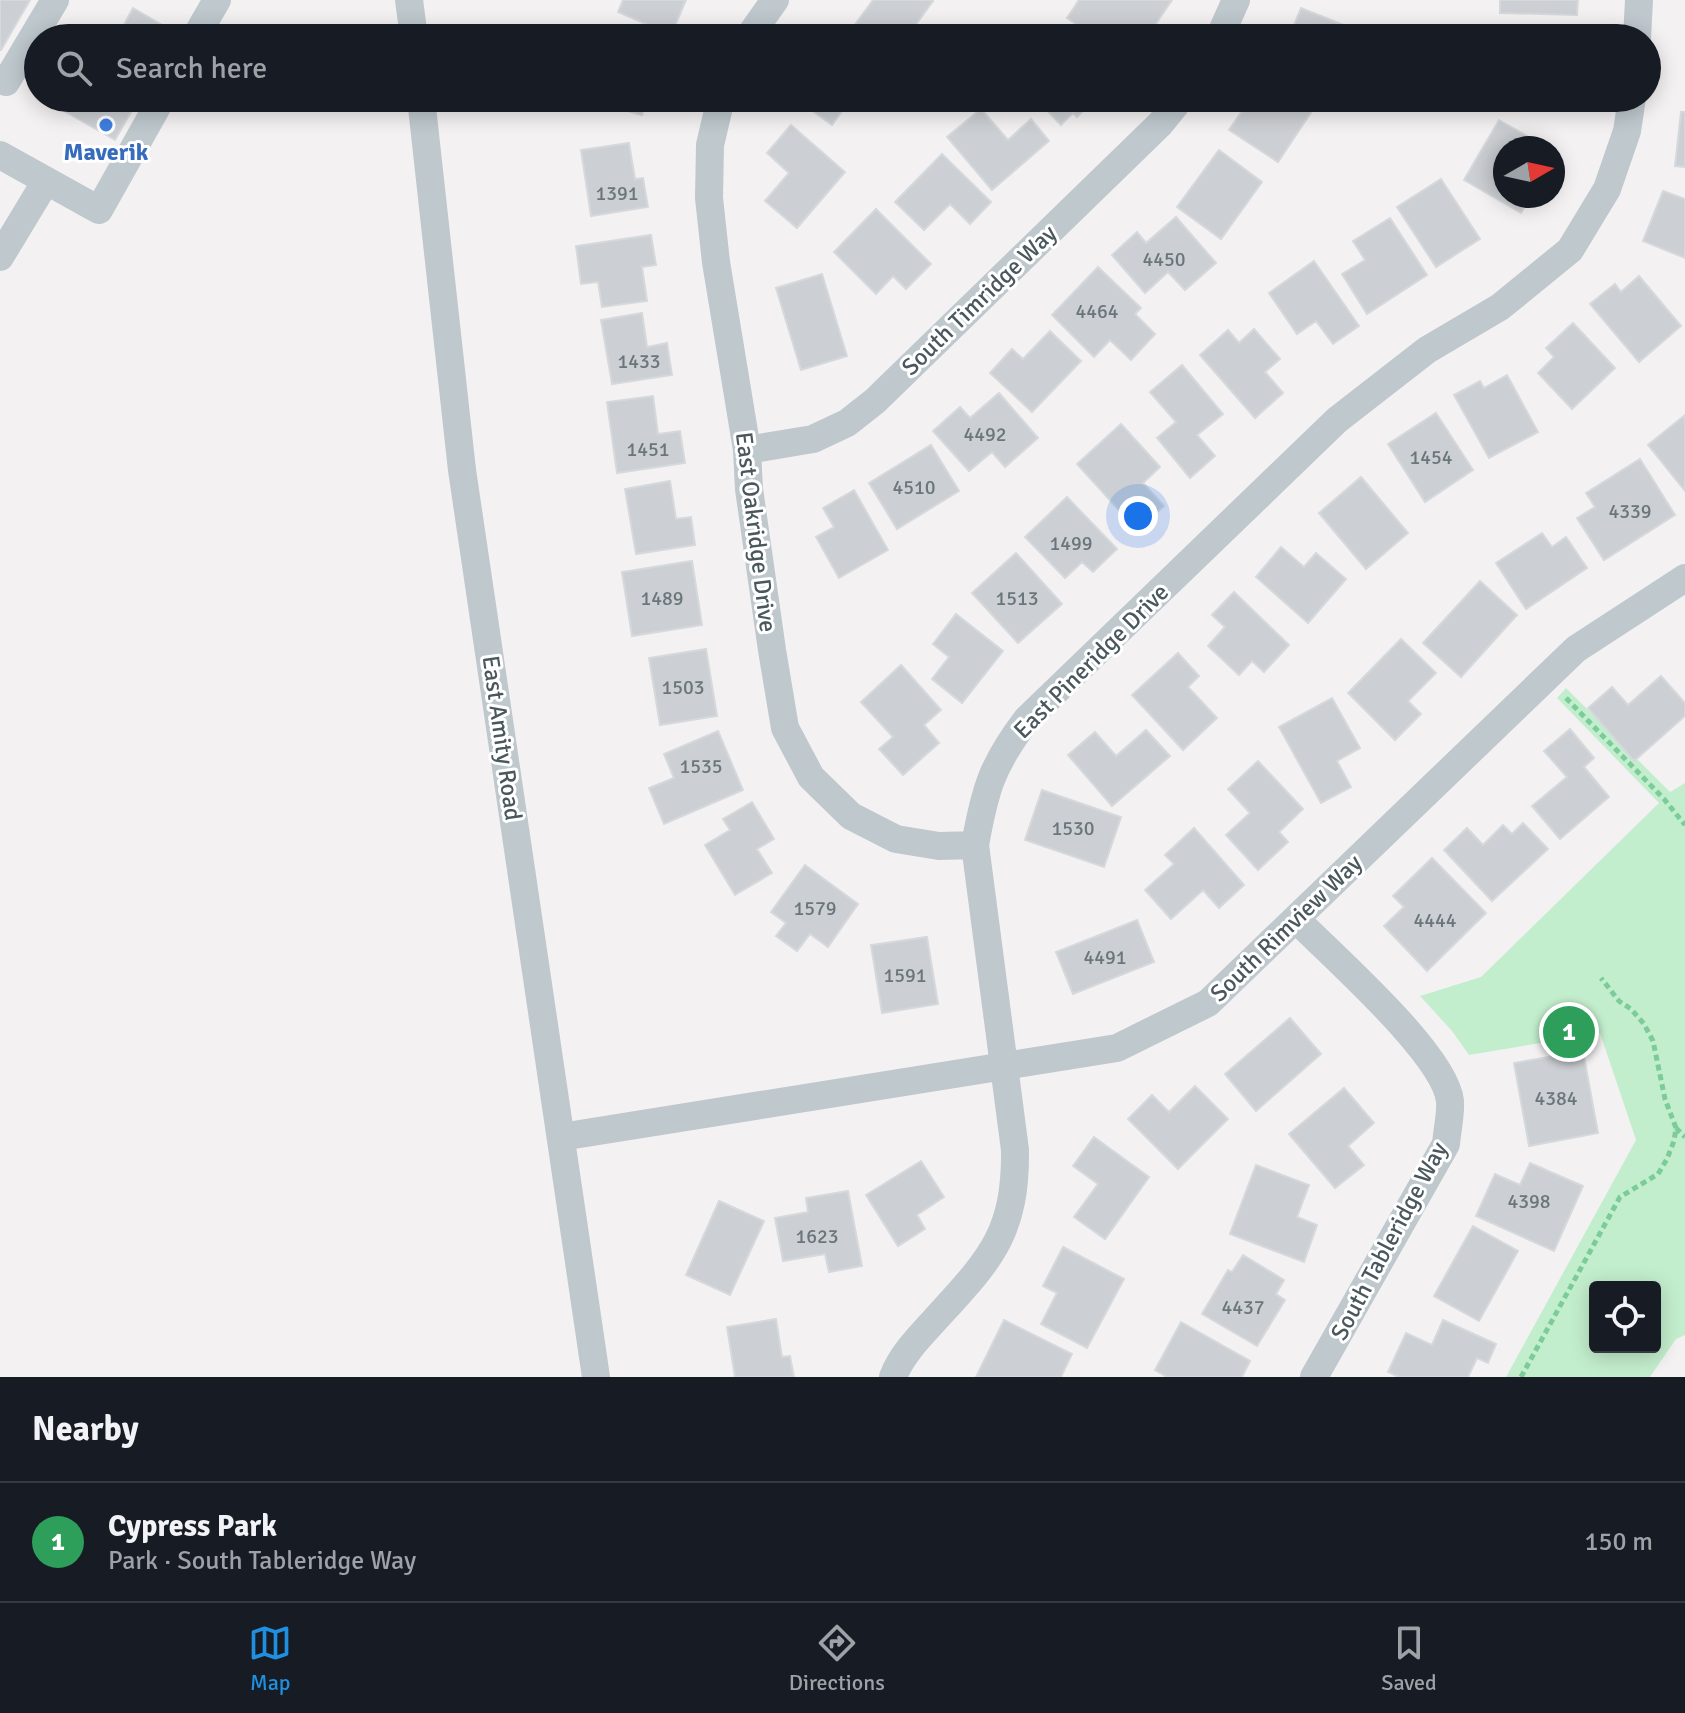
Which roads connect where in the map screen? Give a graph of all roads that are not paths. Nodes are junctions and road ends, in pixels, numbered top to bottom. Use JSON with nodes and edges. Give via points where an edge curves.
{"nodes":[{"id":1,"x":55,"y":0,"type":"edge"},
{"id":2,"x":217,"y":0,"type":"edge"},
{"id":3,"x":409,"y":0,"type":"edge"},
{"id":4,"x":775,"y":0,"type":"edge"},
{"id":5,"x":1236,"y":0,"type":"edge"},
{"id":6,"x":1639,"y":0,"type":"edge"},
{"id":7,"x":41,"y":24,"type":"edge"},
{"id":8,"x":203,"y":24,"type":"edge"},
{"id":9,"x":412,"y":24,"type":"edge"},
{"id":10,"x":758,"y":24,"type":"edge"},
{"id":11,"x":1225,"y":24,"type":"edge"},
{"id":12,"x":1638,"y":24,"type":"edge"},
{"id":13,"x":24,"y":52,"type":"edge"},
{"id":14,"x":0,"y":79,"type":"edge"},
{"id":15,"x":154,"y":112,"type":"edge"},
{"id":16,"x":423,"y":112,"type":"edge"},
{"id":17,"x":718,"y":112,"type":"edge"},
{"id":18,"x":1170,"y":112,"type":"edge"},
{"id":19,"x":1630,"y":112,"type":"edge"},
{"id":20,"x":0,"y":155,"type":"edge"},
{"id":21,"x":46,"y":181,"type":"junction"},
{"id":22,"x":0,"y":257,"type":"edge"},
{"id":23,"x":747,"y":450,"type":"junction"},
{"id":24,"x":1685,"y":578,"type":"edge"},
{"id":25,"x":975,"y":845,"type":"junction"},
{"id":26,"x":1296,"y":919,"type":"junction"},
{"id":27,"x":1005,"y":1067,"type":"junction"},
{"id":28,"x":561,"y":1137,"type":"junction"},
{"id":29,"x":596,"y":1377,"type":"edge"},
{"id":30,"x":893,"y":1377,"type":"edge"},
{"id":31,"x":1314,"y":1377,"type":"edge"}],
"edges":[{"from":1,"to":7,"type":"street"},
{"from":2,"to":8,"type":"street"},
{"from":3,"to":9,"type":"street"},
{"from":4,"to":10,"type":"street"},
{"from":5,"to":11,"type":"street"},
{"from":6,"to":12,"type":"street"},
{"from":13,"to":14,"type":"street","via":[[6,82]]},
{"from":15,"to":21,"type":"street","via":[[99,210]]},
{"from":16,"to":28,"type":"street","name":"East Amity Road","via":[[462,470]]},
{"from":17,"to":23,"type":"street","name":"East Oakridge Drive","via":[[710,145],[709,198]]},
{"from":18,"to":23,"type":"street","name":"South Timridge Way","via":[[875,401],[847,423],[813,439]]},
{"from":19,"to":25,"type":"street","name":"East Pineridge Drive","via":[[1607,189],[1570,250],[1500,307],[1427,350],[1337,420],[1027,719],[1002,753],[984,796]]},
{"from":20,"to":21,"type":"street"},
{"from":21,"to":22,"type":"street"},
{"from":23,"to":25,"type":"street","name":"East Oakridge Drive","via":[[785,728],[811,777],[851,816],[896,839]]},
{"from":24,"to":26,"type":"street","name":"South Rimview Way","via":[[1576,649]]},
{"from":25,"to":27,"type":"street","name":"East Pineridge Drive"},
{"from":26,"to":27,"type":"street","name":"South Rimview Way","via":[[1208,1003],[1117,1048]]},
{"from":26,"to":31,"type":"street","name":"South Tableridge Way","via":[[1412,1036],[1434,1063],[1450,1100],[1446,1144]]},
{"from":27,"to":28,"type":"street","name":"South Rimview Way"},
{"from":27,"to":30,"type":"street","name":"East Pineridge Drive","via":[[1015,1150],[1015,1186],[1005,1229],[983,1266],[915,1341]]},
{"from":28,"to":29,"type":"street","name":"East Amity Road"}]}
